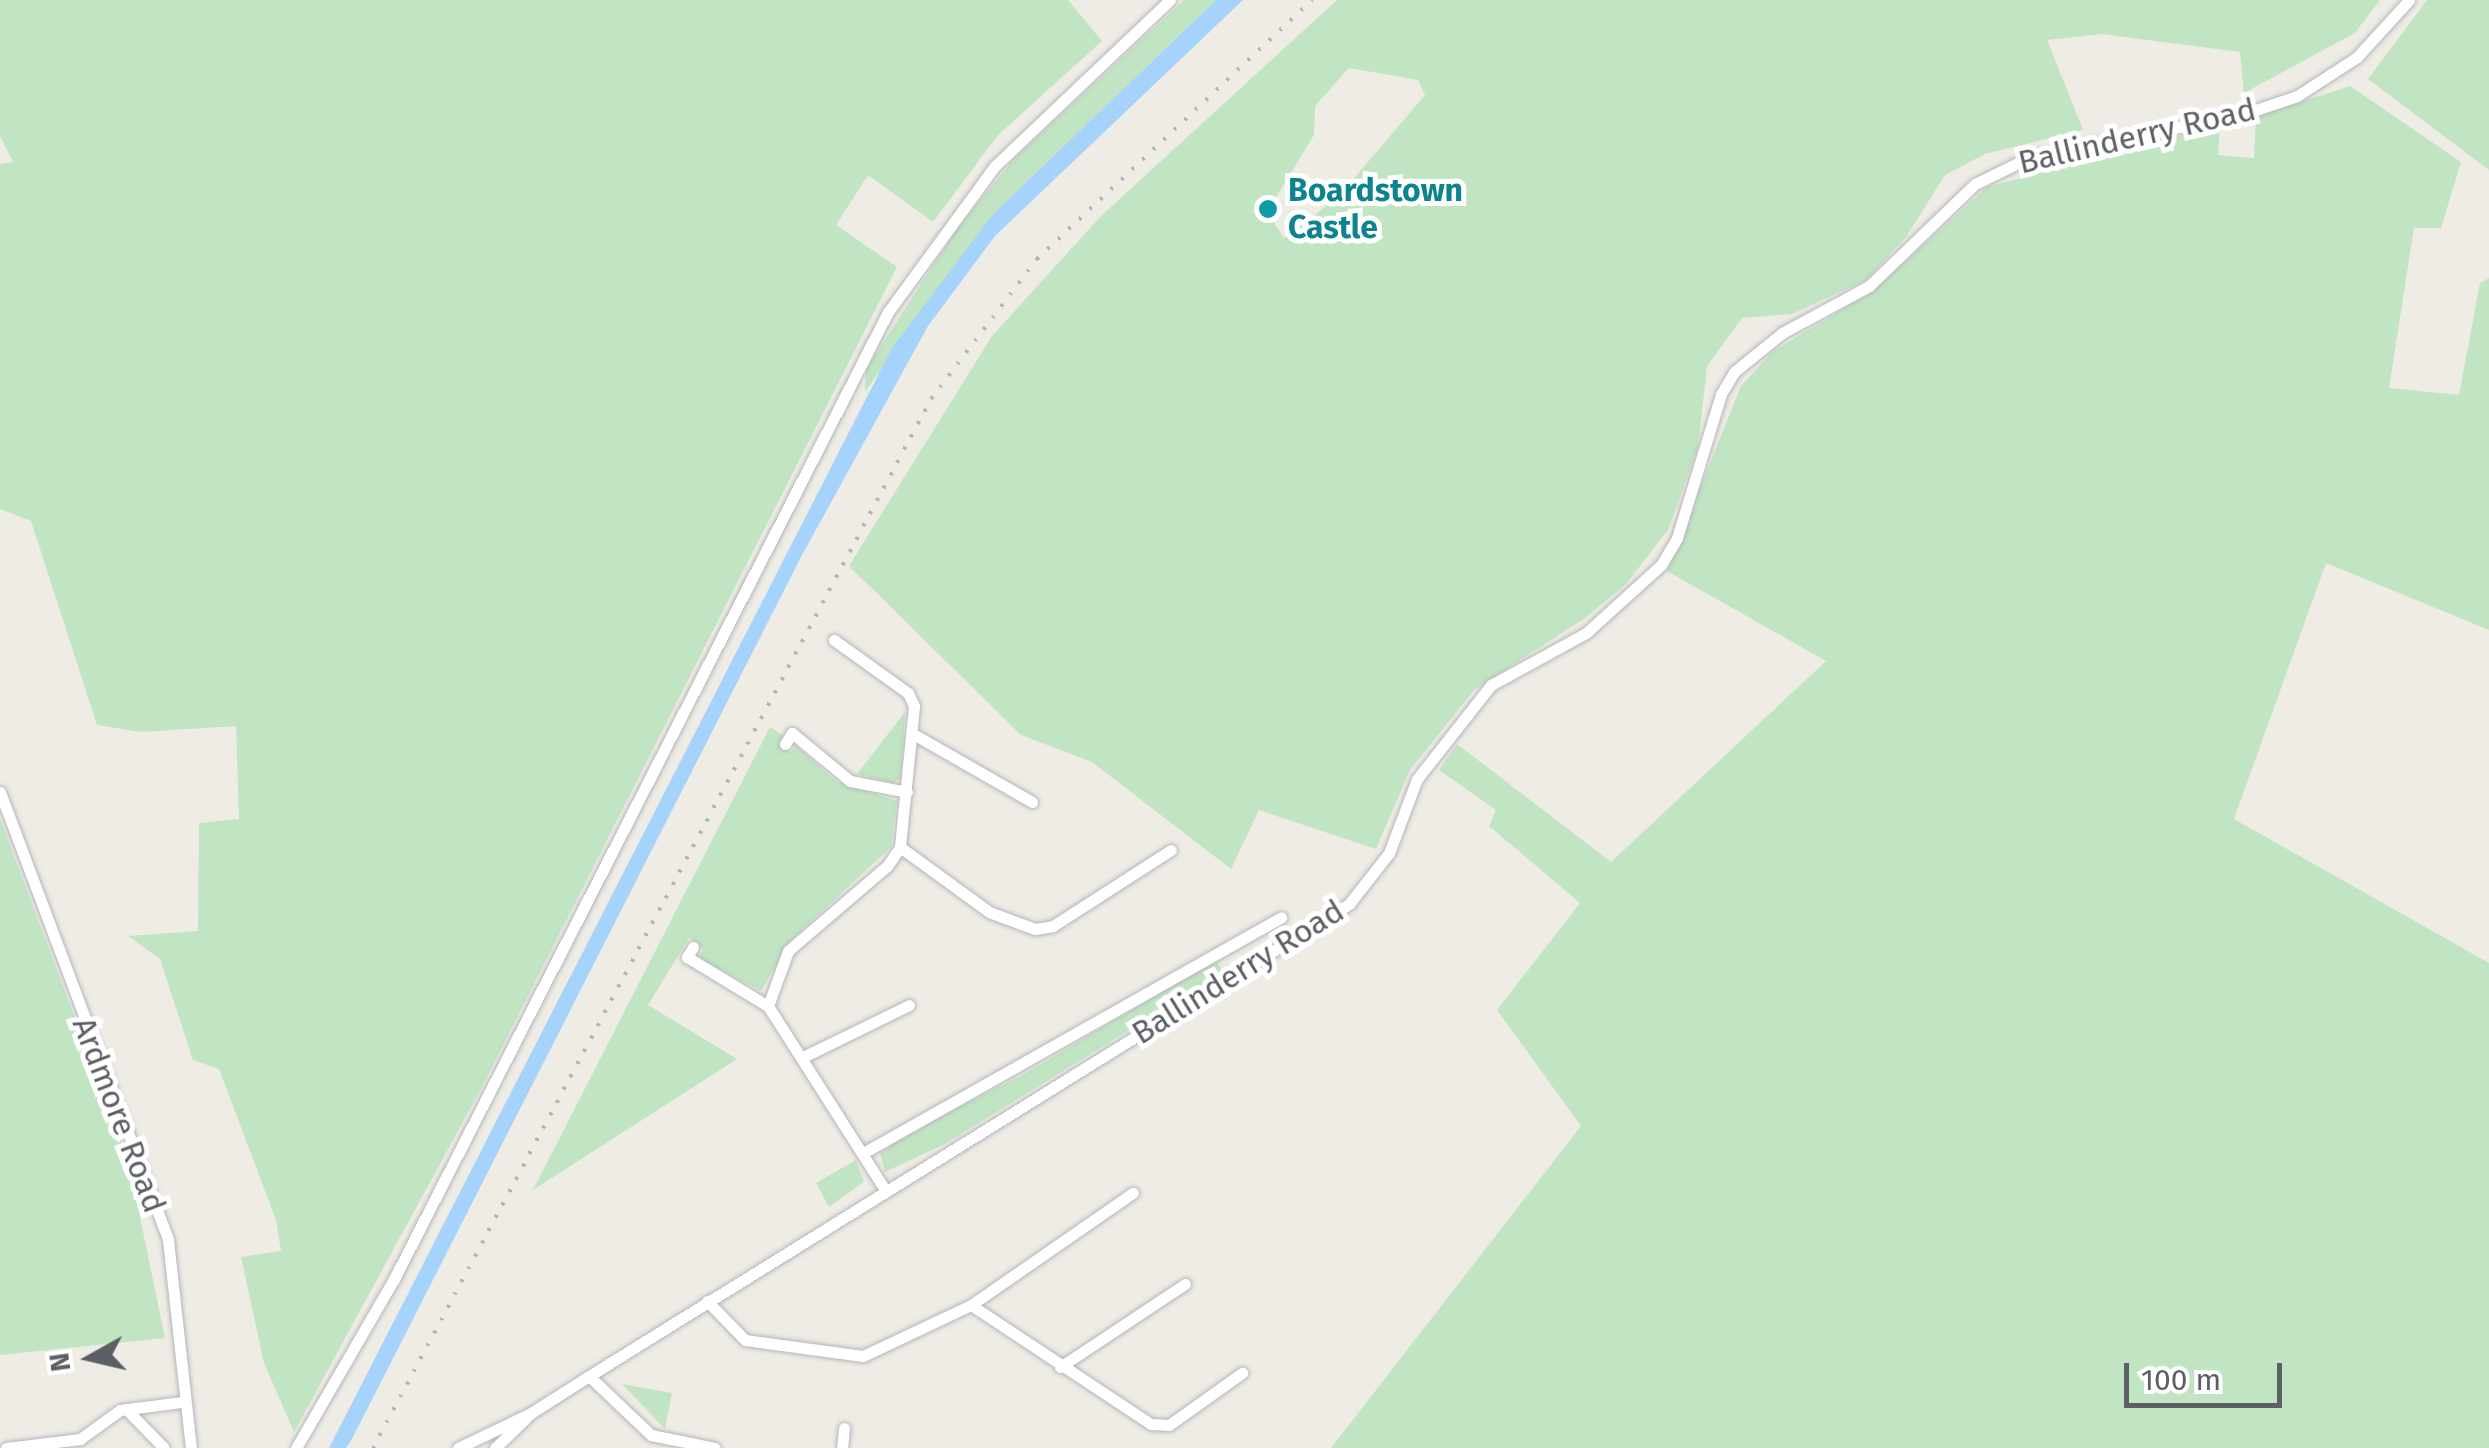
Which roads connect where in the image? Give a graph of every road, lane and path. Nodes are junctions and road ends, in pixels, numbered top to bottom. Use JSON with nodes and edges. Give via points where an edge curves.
{"nodes":[{"id":1,"x":1170,"y":0,"type":"edge"},
{"id":2,"x":2409,"y":0,"type":"edge"},
{"id":3,"x":834,"y":640,"type":"dead end"},
{"id":4,"x":915,"y":735,"type":"junction"},
{"id":5,"x":785,"y":744,"type":"dead end"},
{"id":6,"x":0,"y":792,"type":"edge"},
{"id":7,"x":907,"y":792,"type":"junction"},
{"id":8,"x":1032,"y":802,"type":"dead end"},
{"id":9,"x":900,"y":847,"type":"junction"},
{"id":10,"x":1171,"y":850,"type":"dead end"},
{"id":11,"x":1281,"y":917,"type":"dead end"},
{"id":12,"x":693,"y":947,"type":"dead end"},
{"id":13,"x":909,"y":1005,"type":"dead end"},
{"id":14,"x":768,"y":1006,"type":"junction"},
{"id":15,"x":803,"y":1058,"type":"junction"},
{"id":16,"x":863,"y":1153,"type":"junction"},
{"id":17,"x":885,"y":1190,"type":"junction"},
{"id":18,"x":1133,"y":1192,"type":"dead end"},
{"id":19,"x":1185,"y":1284,"type":"dead end"},
{"id":20,"x":707,"y":1301,"type":"junction"},
{"id":21,"x":970,"y":1305,"type":"junction"},
{"id":22,"x":1060,"y":1367,"type":"junction"},
{"id":23,"x":1242,"y":1372,"type":"dead end"},
{"id":24,"x":589,"y":1376,"type":"junction"},
{"id":25,"x":182,"y":1402,"type":"junction"},
{"id":26,"x":126,"y":1409,"type":"junction"},
{"id":27,"x":531,"y":1413,"type":"junction"},
{"id":28,"x":844,"y":1428,"type":"dead end"},
{"id":29,"x":659,"y":1438,"type":"junction"},
{"id":30,"x":6,"y":1448,"type":"edge"},
{"id":31,"x":164,"y":1448,"type":"edge"},
{"id":32,"x":190,"y":1448,"type":"edge"},
{"id":33,"x":296,"y":1448,"type":"edge"},
{"id":34,"x":458,"y":1448,"type":"edge"},
{"id":35,"x":495,"y":1448,"type":"edge"},
{"id":36,"x":648,"y":1448,"type":"edge"},
{"id":37,"x":716,"y":1448,"type":"edge"},
{"id":38,"x":842,"y":1448,"type":"edge"}],
"edges":[{"from":1,"to":33,"type":"street","via":[[995,166],[888,312],[394,1279]]},
{"from":2,"to":17,"type":"street","name":"Ballinderry Road","via":[[2357,57],[2296,96],[2028,158],[1991,174],[1868,286],[1782,332],[1734,372],[1721,394],[1677,538],[1661,565],[1586,633],[1491,685],[1417,779],[1389,854],[1349,904]]},
{"from":3,"to":4,"type":"street","via":[[908,693]]},
{"from":4,"to":7,"type":"street"},
{"from":4,"to":8,"type":"street"},
{"from":5,"to":7,"type":"street","via":[[792,732],[850,781]]},
{"from":6,"to":25,"type":"street","name":"Ardmore Road","via":[[168,1240]]},
{"from":7,"to":9,"type":"street"},
{"from":9,"to":10,"type":"street","via":[[990,912],[1035,929],[1053,926]]},
{"from":9,"to":14,"type":"street","via":[[887,866],[788,951]]},
{"from":11,"to":16,"type":"street","via":[[1104,1023]]},
{"from":12,"to":14,"type":"street","via":[[687,956]]},
{"from":13,"to":15,"type":"street"},
{"from":14,"to":15,"type":"street"},
{"from":15,"to":16,"type":"street"},
{"from":16,"to":17,"type":"street"},
{"from":17,"to":20,"type":"street","name":"Ballinderry Road"},
{"from":18,"to":21,"type":"street"},
{"from":19,"to":22,"type":"street"},
{"from":20,"to":21,"type":"street","via":[[746,1340],[862,1356]]},
{"from":20,"to":24,"type":"street","name":"Ballinderry Road"},
{"from":21,"to":22,"type":"street"},
{"from":22,"to":23,"type":"street","via":[[1150,1424],[1169,1425]]},
{"from":24,"to":27,"type":"street","name":"Ballinderry Road"},
{"from":24,"to":29,"type":"street"},
{"from":25,"to":26,"type":"street"},
{"from":25,"to":32,"type":"street","name":"Ardmore Road"},
{"from":26,"to":30,"type":"street","via":[[80,1439]]},
{"from":26,"to":31,"type":"street"},
{"from":27,"to":34,"type":"street"},
{"from":27,"to":35,"type":"street","name":"Ballinderry Road"},
{"from":28,"to":38,"type":"street"},
{"from":29,"to":36,"type":"street"},
{"from":29,"to":37,"type":"street"}]}
